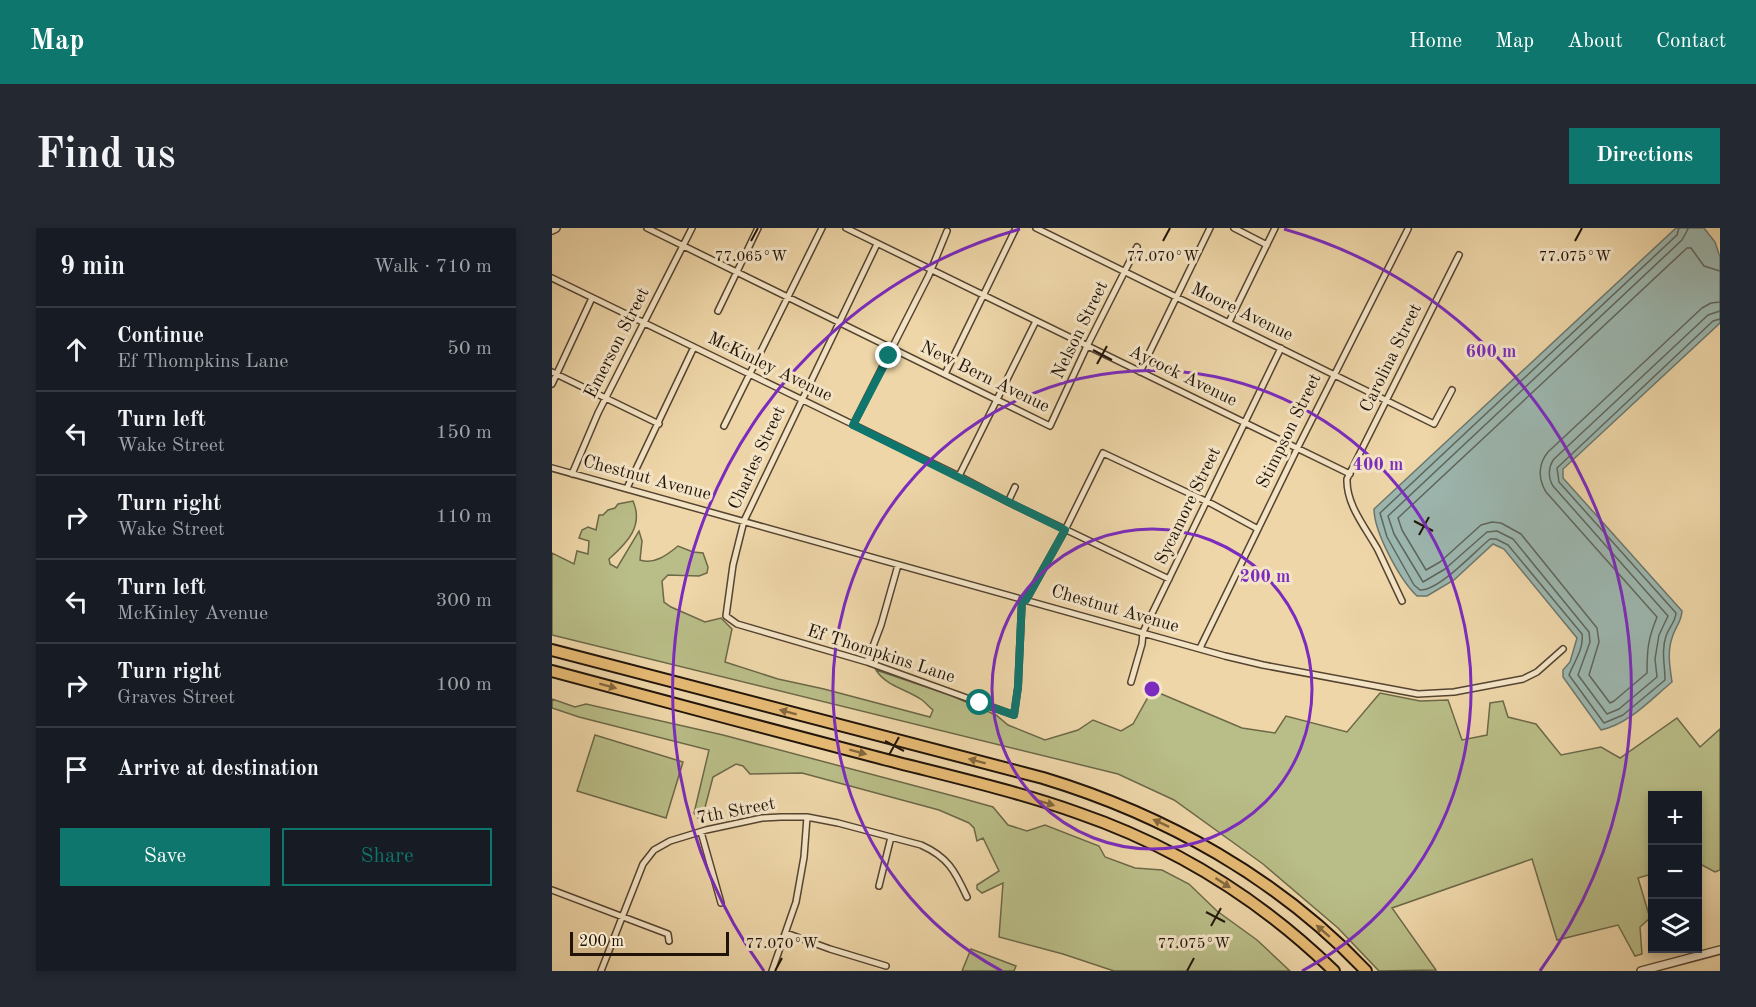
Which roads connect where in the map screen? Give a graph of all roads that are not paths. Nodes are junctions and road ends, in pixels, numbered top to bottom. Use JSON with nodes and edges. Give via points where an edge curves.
{"nodes":[{"id":1,"x":556,"y":228,"type":"edge"},
{"id":2,"x":647,"y":228,"type":"edge"},
{"id":3,"x":692,"y":228,"type":"edge"},
{"id":4,"x":758,"y":228,"type":"edge"},
{"id":5,"x":822,"y":228,"type":"edge"},
{"id":6,"x":846,"y":228,"type":"edge"},
{"id":7,"x":1016,"y":228,"type":"edge"},
{"id":8,"x":1036,"y":228,"type":"edge"},
{"id":9,"x":1210,"y":228,"type":"edge"},
{"id":10,"x":1234,"y":228,"type":"edge"},
{"id":11,"x":1275,"y":228,"type":"edge"},
{"id":12,"x":1408,"y":229,"type":"edge"},
{"id":13,"x":552,"y":230,"type":"edge"},
{"id":14,"x":947,"y":231,"type":"dead end"},
{"id":15,"x":877,"y":244,"type":"junction"},
{"id":16,"x":1267,"y":245,"type":"junction"},
{"id":17,"x":684,"y":246,"type":"junction"},
{"id":18,"x":1137,"y":247,"type":"dead end"},
{"id":19,"x":1458,"y":255,"type":"dead end"},
{"id":20,"x":931,"y":270,"type":"junction"},
{"id":21,"x":737,"y":272,"type":"junction"},
{"id":22,"x":1125,"y":272,"type":"junction"},
{"id":23,"x":552,"y":278,"type":"edge"},
{"id":24,"x":983,"y":296,"type":"junction"},
{"id":25,"x":788,"y":297,"type":"junction"},
{"id":26,"x":1177,"y":297,"type":"junction"},
{"id":27,"x":592,"y":298,"type":"junction"},
{"id":28,"x":718,"y":311,"type":"dead end"},
{"id":29,"x":1036,"y":321,"type":"junction"},
{"id":30,"x":840,"y":322,"type":"junction"},
{"id":31,"x":1229,"y":322,"type":"junction"},
{"id":32,"x":645,"y":323,"type":"junction"},
{"id":33,"x":1087,"y":346,"type":"junction"},
{"id":34,"x":694,"y":347,"type":"junction"},
{"id":35,"x":1281,"y":348,"type":"junction"},
{"id":36,"x":893,"y":349,"type":"junction"},
{"id":37,"x":1140,"y":372,"type":"junction"},
{"id":38,"x":554,"y":373,"type":"edge"},
{"id":39,"x":750,"y":374,"type":"junction"},
{"id":40,"x":945,"y":374,"type":"junction"},
{"id":41,"x":1334,"y":374,"type":"junction"},
{"id":42,"x":552,"y":384,"type":"edge"},
{"id":43,"x":1452,"y":390,"type":"dead end"},
{"id":44,"x":606,"y":399,"type":"junction"},
{"id":45,"x":998,"y":399,"type":"junction"},
{"id":46,"x":802,"y":400,"type":"junction"},
{"id":47,"x":1387,"y":400,"type":"junction"},
{"id":48,"x":1245,"y":423,"type":"junction"},
{"id":49,"x":659,"y":424,"type":"junction"},
{"id":50,"x":853,"y":425,"type":"junction"},
{"id":51,"x":724,"y":426,"type":"dead end"},
{"id":52,"x":1050,"y":426,"type":"joint"},
{"id":53,"x":1297,"y":449,"type":"junction"},
{"id":54,"x":552,"y":468,"type":"edge"},
{"id":55,"x":572,"y":474,"type":"junction"},
{"id":56,"x":1350,"y":474,"type":"junction"},
{"id":57,"x":959,"y":476,"type":"junction"},
{"id":58,"x":627,"y":488,"type":"junction"},
{"id":59,"x":1015,"y":488,"type":"dead end"},
{"id":60,"x":1207,"y":501,"type":"junction"},
{"id":61,"x":1008,"y":502,"type":"junction"},
{"id":62,"x":744,"y":521,"type":"junction"},
{"id":63,"x":1258,"y":529,"type":"junction"},
{"id":64,"x":1065,"y":530,"type":"junction"},
{"id":65,"x":898,"y":565,"type":"junction"},
{"id":66,"x":1169,"y":579,"type":"junction"},
{"id":67,"x":1024,"y":600,"type":"junction"},
{"id":68,"x":1402,"y":601,"type":"dead end"},
{"id":69,"x":737,"y":624,"type":"joint"},
{"id":70,"x":1143,"y":632,"type":"junction"},
{"id":71,"x":1200,"y":648,"type":"junction"},
{"id":72,"x":1563,"y":649,"type":"dead end"},
{"id":73,"x":552,"y":650,"type":"edge"},
{"id":74,"x":867,"y":662,"type":"junction"},
{"id":75,"x":552,"y":671,"type":"edge"},
{"id":76,"x":1131,"y":682,"type":"dead end"},
{"id":77,"x":807,"y":817,"type":"junction"},
{"id":78,"x":701,"y":832,"type":"junction"},
{"id":79,"x":891,"y":837,"type":"junction"},
{"id":80,"x":879,"y":886,"type":"dead end"},
{"id":81,"x":552,"y":890,"type":"edge"},
{"id":82,"x":967,"y":897,"type":"dead end"},
{"id":83,"x":721,"y":903,"type":"dead end"},
{"id":84,"x":622,"y":916,"type":"junction"},
{"id":85,"x":786,"y":933,"type":"junction"},
{"id":86,"x":669,"y":941,"type":"dead end"},
{"id":87,"x":1720,"y":950,"type":"edge"},
{"id":88,"x":886,"y":966,"type":"dead end"},
{"id":89,"x":601,"y":971,"type":"edge"},
{"id":90,"x":772,"y":971,"type":"edge"},
{"id":91,"x":1334,"y":971,"type":"edge"},
{"id":92,"x":1366,"y":971,"type":"edge"},
{"id":93,"x":1641,"y":971,"type":"edge"}],
"edges":[{"from":1,"to":13,"type":"street"},
{"from":2,"to":17,"type":"street","name":"New Bern Avenue"},
{"from":3,"to":17,"type":"street","name":"Emerson Street"},
{"from":4,"to":21,"type":"street"},
{"from":5,"to":25,"type":"street"},
{"from":6,"to":15,"type":"street","name":"Aycock Avenue"},
{"from":7,"to":24,"type":"street"},
{"from":8,"to":22,"type":"street","name":"Moore Avenue"},
{"from":9,"to":26,"type":"street"},
{"from":10,"to":16,"type":"street"},
{"from":11,"to":16,"type":"street"},
{"from":12,"to":41,"type":"street","name":"Stimpson Street"},
{"from":14,"to":20,"type":"street"},
{"from":15,"to":20,"type":"street","name":"Aycock Avenue"},
{"from":15,"to":30,"type":"street","name":"Charles Street"},
{"from":16,"to":31,"type":"street"},
{"from":17,"to":21,"type":"street","name":"New Bern Avenue"},
{"from":17,"to":32,"type":"street","name":"Emerson Street"},
{"from":18,"to":22,"type":"street","name":"Nelson Street"},
{"from":19,"to":47,"type":"street","name":"Carolina Street"},
{"from":20,"to":24,"type":"street","name":"Aycock Avenue"},
{"from":20,"to":36,"type":"street"},
{"from":21,"to":25,"type":"street","name":"New Bern Avenue"},
{"from":21,"to":28,"type":"street"},
{"from":22,"to":26,"type":"street","name":"Moore Avenue"},
{"from":22,"to":33,"type":"street","name":"Nelson Street"},
{"from":23,"to":27,"type":"street","name":"McKinley Avenue"},
{"from":24,"to":29,"type":"street","name":"Aycock Avenue"},
{"from":24,"to":40,"type":"street"},
{"from":25,"to":30,"type":"street","name":"New Bern Avenue"},
{"from":25,"to":39,"type":"street"},
{"from":26,"to":31,"type":"street","name":"Moore Avenue"},
{"from":26,"to":37,"type":"street"},
{"from":27,"to":32,"type":"street","name":"McKinley Avenue"},
{"from":27,"to":38,"type":"street"},
{"from":29,"to":33,"type":"street","name":"Aycock Avenue"},
{"from":29,"to":45,"type":"street"},
{"from":30,"to":36,"type":"street","name":"New Bern Avenue"},
{"from":30,"to":46,"type":"street","name":"Charles Street"},
{"from":31,"to":35,"type":"street","name":"Moore Avenue"},
{"from":32,"to":34,"type":"street","name":"McKinley Avenue"},
{"from":32,"to":44,"type":"street","name":"Emerson Street"},
{"from":33,"to":37,"type":"street","name":"Aycock Avenue"},
{"from":33,"to":52,"type":"street","name":"Nelson Street"},
{"from":34,"to":39,"type":"street","name":"McKinley Avenue"},
{"from":34,"to":49,"type":"street"},
{"from":35,"to":41,"type":"street","name":"Moore Avenue"},
{"from":35,"to":48,"type":"street","name":"Sycamore Street"},
{"from":36,"to":40,"type":"street","name":"New Bern Avenue"},
{"from":36,"to":50,"type":"street"},
{"from":37,"to":48,"type":"street","name":"Aycock Avenue"},
{"from":38,"to":42,"type":"street"},
{"from":38,"to":44,"type":"street"},
{"from":39,"to":46,"type":"street","name":"McKinley Avenue"},
{"from":39,"to":51,"type":"street"},
{"from":40,"to":45,"type":"street","name":"New Bern Avenue"},
{"from":41,"to":47,"type":"street","name":"Moore Avenue"},
{"from":41,"to":53,"type":"street","name":"Stimpson Street"},
{"from":43,"to":47,"type":"street","name":"Moore Avenue","via":[[1434,424]]},
{"from":44,"to":49,"type":"street"},
{"from":44,"to":55,"type":"street","name":"Emerson Street"},
{"from":45,"to":52,"type":"street","name":"New Bern Avenue"},
{"from":45,"to":57,"type":"street"},
{"from":46,"to":50,"type":"street","name":"McKinley Avenue"},
{"from":46,"to":62,"type":"street","name":"Charles Street"},
{"from":47,"to":56,"type":"street","name":"Carolina Street"},
{"from":48,"to":53,"type":"street","name":"Aycock Avenue"},
{"from":48,"to":60,"type":"street","name":"Sycamore Street"},
{"from":49,"to":58,"type":"street"},
{"from":50,"to":57,"type":"street","name":"McKinley Avenue"},
{"from":53,"to":56,"type":"street","name":"Aycock Avenue"},
{"from":53,"to":63,"type":"street","name":"Stimpson Street"},
{"from":54,"to":55,"type":"street","name":"Chestnut Avenue"},
{"from":55,"to":58,"type":"street","name":"Chestnut Avenue"},
{"from":56,"to":68,"type":"street","via":[[1347,488],[1353,506]]},
{"from":57,"to":61,"type":"street","name":"McKinley Avenue"},
{"from":58,"to":62,"type":"street","name":"Chestnut Avenue"},
{"from":59,"to":61,"type":"street"},
{"from":60,"to":63,"type":"street"},
{"from":60,"to":64,"type":"street","via":[[1103,453]]},
{"from":60,"to":66,"type":"street","name":"Sycamore Street"},
{"from":61,"to":64,"type":"street","name":"McKinley Avenue"},
{"from":62,"to":65,"type":"street","name":"Chestnut Avenue"},
{"from":62,"to":69,"type":"street","name":"Charles Street","via":[[726,616]]},
{"from":63,"to":71,"type":"street","name":"Stimpson Street"},
{"from":64,"to":66,"type":"street","name":"McKinley Avenue"},
{"from":64,"to":67,"type":"street"},
{"from":65,"to":67,"type":"street","name":"Chestnut Avenue"},
{"from":65,"to":74,"type":"street"},
{"from":66,"to":70,"type":"street","name":"Sycamore Street"},
{"from":67,"to":70,"type":"street","name":"Chestnut Avenue"},
{"from":67,"to":74,"type":"street","name":"Ef Thompkins Lane","via":[[1014,715]]},
{"from":69,"to":74,"type":"street","name":"Ef Thompkins Lane"},
{"from":70,"to":71,"type":"street","name":"Chestnut Avenue"},
{"from":70,"to":76,"type":"street","name":"Sycamore Street"},
{"from":71,"to":72,"type":"street","name":"Chestnut Avenue","via":[[1273,668],[1424,694],[1523,679]]},
{"from":92,"to":73,"type":"highway","one_way":true,"via":[[1311,920],[1239,867],[1171,828],[1109,800],[1043,778]]},
{"from":75,"to":91,"type":"highway","one_way":true,"via":[[1022,796],[1106,823],[1218,879],[1281,924]]},
{"from":77,"to":78,"type":"street","name":"7th Street","via":[[762,818]]},
{"from":77,"to":79,"type":"street","name":"7th Street"},
{"from":77,"to":85,"type":"street","via":[[801,879]]},
{"from":78,"to":83,"type":"street"},
{"from":78,"to":84,"type":"street","name":"7th Street","via":[[654,850],[642,864]]},
{"from":79,"to":80,"type":"street"},
{"from":79,"to":82,"type":"street","name":"7th Street","via":[[921,845],[947,861]]},
{"from":81,"to":84,"type":"street"},
{"from":84,"to":86,"type":"street","via":[[668,934]]},
{"from":84,"to":89,"type":"street","name":"7th Street"},
{"from":85,"to":88,"type":"street"},
{"from":85,"to":90,"type":"street"},
{"from":87,"to":93,"type":"street"}]}
